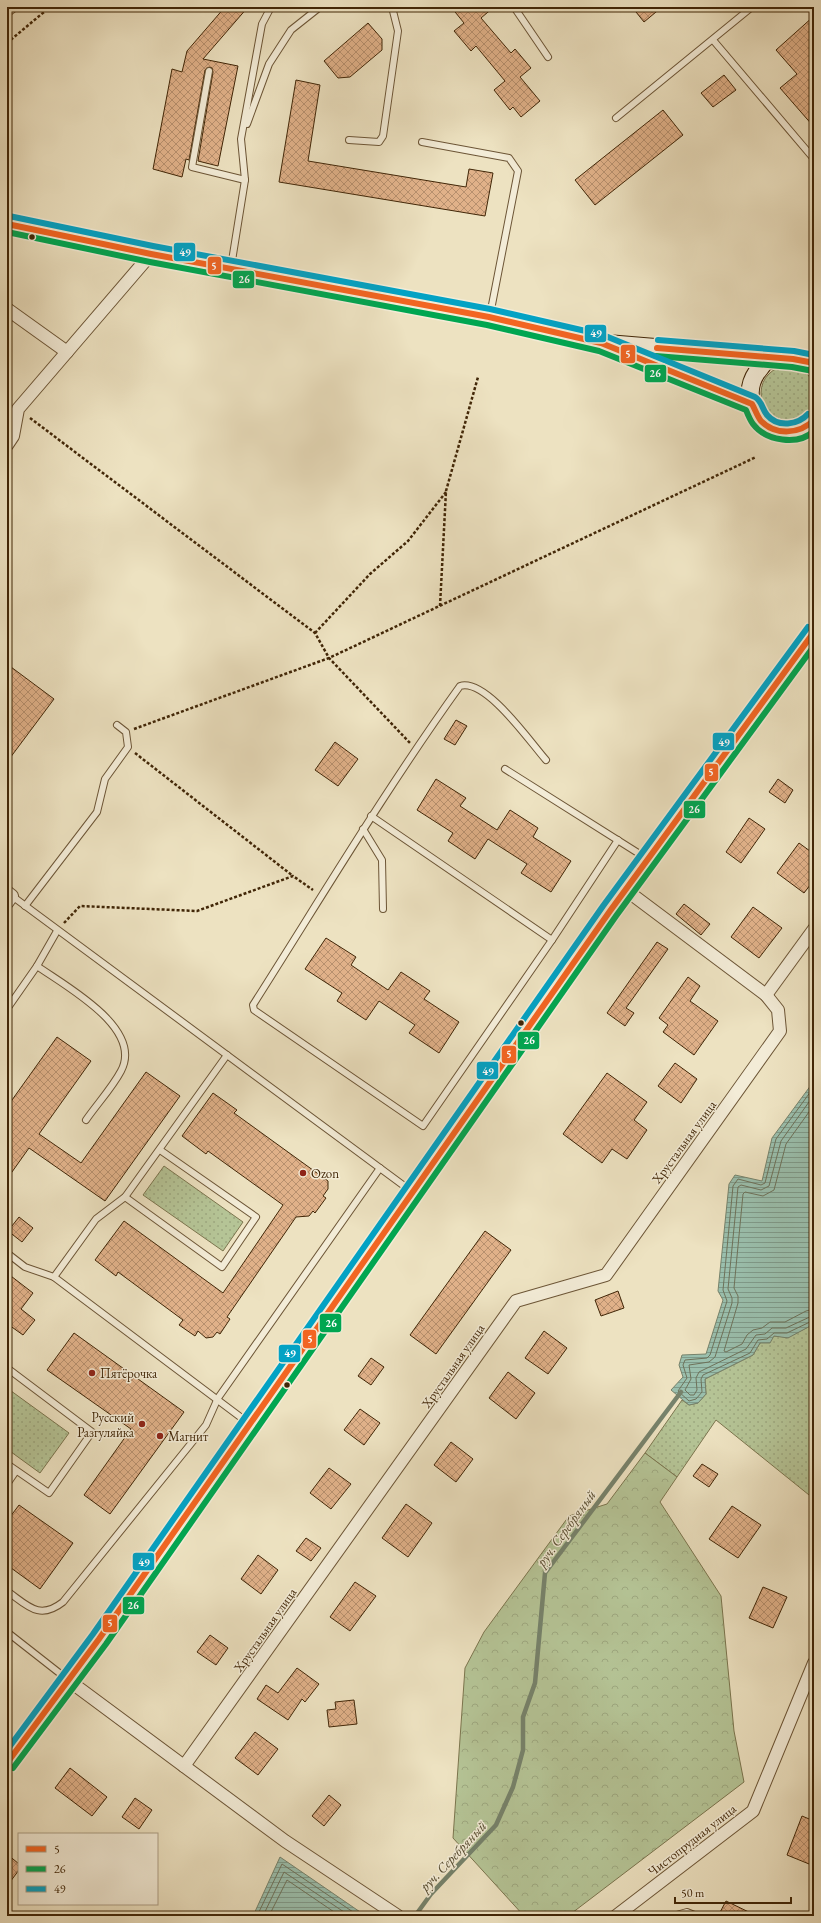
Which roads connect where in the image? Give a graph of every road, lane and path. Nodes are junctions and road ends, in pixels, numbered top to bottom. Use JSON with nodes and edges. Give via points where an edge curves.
{"nodes":[{"id":1,"x":11,"y":7,"type":"edge"},
{"id":2,"x":50,"y":7,"type":"edge"},
{"id":3,"x":271,"y":7,"type":"edge"},
{"id":4,"x":320,"y":7,"type":"edge"},
{"id":5,"x":392,"y":7,"type":"edge"},
{"id":6,"x":514,"y":7,"type":"edge"},
{"id":7,"x":752,"y":7,"type":"edge"},
{"id":8,"x":7,"y":10,"type":"edge"},
{"id":9,"x":713,"y":40,"type":"junction"},
{"id":10,"x":7,"y":43,"type":"edge"},
{"id":11,"x":548,"y":57,"type":"dead end"},
{"id":12,"x":209,"y":71,"type":"dead end"},
{"id":13,"x":616,"y":118,"type":"dead end"},
{"id":14,"x":241,"y":139,"type":"junction"},
{"id":15,"x":348,"y":140,"type":"dead end"},
{"id":16,"x":422,"y":142,"type":"dead end"},
{"id":17,"x":814,"y":159,"type":"edge"},
{"id":18,"x":245,"y":180,"type":"junction"},
{"id":19,"x":7,"y":224,"type":"edge"},
{"id":20,"x":151,"y":254,"type":"junction"},
{"id":21,"x":231,"y":269,"type":"junction"},
{"id":22,"x":7,"y":309,"type":"edge"},
{"id":23,"x":489,"y":317,"type":"junction"},
{"id":24,"x":601,"y":343,"type":"junction"},
{"id":25,"x":67,"y":352,"type":"junction"},
{"id":26,"x":793,"y":359,"type":"junction"},
{"id":27,"x":814,"y":363,"type":"edge"},
{"id":28,"x":814,"y":367,"type":"edge"},
{"id":29,"x":478,"y":377,"type":"dead end"},
{"id":30,"x":752,"y":404,"type":"junction"},
{"id":31,"x":18,"y":409,"type":"junction"},
{"id":32,"x":814,"y":420,"type":"edge"},
{"id":33,"x":9,"y":438,"type":"edge"},
{"id":34,"x":756,"y":457,"type":"dead end"},
{"id":35,"x":446,"y":491,"type":"junction"},
{"id":36,"x":440,"y":606,"type":"junction"},
{"id":37,"x":814,"y":632,"type":"edge"},
{"id":38,"x":315,"y":633,"type":"junction"},
{"id":39,"x":329,"y":658,"type":"junction"},
{"id":40,"x":117,"y":725,"type":"dead end"},
{"id":41,"x":126,"y":732,"type":"junction"},
{"id":42,"x":128,"y":747,"type":"junction"},
{"id":43,"x":415,"y":748,"type":"junction"},
{"id":44,"x":546,"y":760,"type":"dead end"},
{"id":45,"x":505,"y":769,"type":"dead end"},
{"id":46,"x":371,"y":816,"type":"junction"},
{"id":47,"x":363,"y":829,"type":"junction"},
{"id":48,"x":618,"y":840,"type":"junction"},
{"id":49,"x":648,"y":859,"type":"junction"},
{"id":50,"x":293,"y":876,"type":"junction"},
{"id":51,"x":626,"y":890,"type":"junction"},
{"id":52,"x":9,"y":897,"type":"edge"},
{"id":53,"x":322,"y":897,"type":"junction"},
{"id":54,"x":25,"y":906,"type":"junction"},
{"id":55,"x":383,"y":909,"type":"dead end"},
{"id":56,"x":814,"y":929,"type":"edge"},
{"id":57,"x":57,"y":931,"type":"junction"},
{"id":58,"x":552,"y":940,"type":"junction"},
{"id":59,"x":37,"y":966,"type":"junction"},
{"id":60,"x":766,"y":995,"type":"junction"},
{"id":61,"x":7,"y":1009,"type":"edge"},
{"id":62,"x":227,"y":1056,"type":"junction"},
{"id":63,"x":86,"y":1120,"type":"dead end"},
{"id":64,"x":160,"y":1150,"type":"junction"},
{"id":65,"x":380,"y":1168,"type":"junction"},
{"id":66,"x":413,"y":1192,"type":"junction"},
{"id":67,"x":125,"y":1197,"type":"junction"},
{"id":68,"x":7,"y":1253,"type":"edge"},
{"id":69,"x":54,"y":1277,"type":"junction"},
{"id":70,"x":7,"y":1368,"type":"edge"},
{"id":71,"x":218,"y":1398,"type":"junction"},
{"id":72,"x":249,"y":1423,"type":"junction"},
{"id":73,"x":7,"y":1464,"type":"edge"},
{"id":74,"x":16,"y":1471,"type":"junction"},
{"id":75,"x":7,"y":1484,"type":"edge"},
{"id":76,"x":7,"y":1590,"type":"edge"},
{"id":77,"x":7,"y":1632,"type":"edge"},
{"id":78,"x":814,"y":1663,"type":"edge"},
{"id":79,"x":68,"y":1680,"type":"junction"},
{"id":80,"x":7,"y":1762,"type":"edge"},
{"id":81,"x":184,"y":1766,"type":"junction"},
{"id":82,"x":398,"y":1916,"type":"edge"},
{"id":83,"x":616,"y":1916,"type":"edge"},
{"id":84,"x":673,"y":1916,"type":"edge"},
{"id":85,"x":697,"y":1916,"type":"edge"}],
"edges":[{"from":1,"to":8,"type":"street"},
{"from":2,"to":10,"type":"path"},
{"from":3,"to":14,"type":"lane","via":[[262,24]]},
{"from":4,"to":14,"type":"lane","via":[[291,30],[269,64]]},
{"from":5,"to":15,"type":"lane","via":[[398,30],[383,136],[379,142]]},
{"from":6,"to":11,"type":"lane"},
{"from":7,"to":9,"type":"lane"},
{"from":9,"to":13,"type":"lane"},
{"from":9,"to":17,"type":"lane"},
{"from":12,"to":18,"type":"lane","via":[[192,167]]},
{"from":14,"to":18,"type":"lane"},
{"from":16,"to":23,"type":"lane","via":[[509,158],[518,171]]},
{"from":18,"to":21,"type":"lane"},
{"from":19,"to":20,"type":"main road"},
{"from":20,"to":21,"type":"main road"},
{"from":20,"to":25,"type":"street"},
{"from":21,"to":23,"type":"main road"},
{"from":22,"to":25,"type":"street"},
{"from":23,"to":24,"type":"main road"},
{"from":24,"to":26,"type":"main road"},
{"from":24,"to":30,"type":"main road","via":[[718,388]]},
{"from":25,"to":31,"type":"street"},
{"from":26,"to":27,"type":"main road"},
{"from":26,"to":28,"type":"main road"},
{"from":26,"to":30,"type":"main road","via":[[767,362],[761,366],[751,386]]},
{"from":29,"to":35,"type":"path"},
{"from":30,"to":32,"type":"main road","via":[[760,420],[770,428],[783,432],[795,432],[807,427]]},
{"from":31,"to":33,"type":"street"},
{"from":31,"to":38,"type":"path"},
{"from":34,"to":36,"type":"path"},
{"from":35,"to":36,"type":"path"},
{"from":35,"to":38,"type":"path","via":[[408,541],[370,574]]},
{"from":36,"to":39,"type":"path"},
{"from":37,"to":49,"type":"main road"},
{"from":38,"to":39,"type":"path"},
{"from":39,"to":41,"type":"path"},
{"from":39,"to":43,"type":"path"},
{"from":40,"to":41,"type":"lane"},
{"from":41,"to":42,"type":"lane"},
{"from":42,"to":50,"type":"path"},
{"from":42,"to":54,"type":"lane","via":[[105,779],[97,812]]},
{"from":43,"to":44,"type":"lane","via":[[460,686],[466,684],[482,691],[497,703]]},
{"from":43,"to":46,"type":"lane"},
{"from":45,"to":48,"type":"lane"},
{"from":46,"to":47,"type":"lane"},
{"from":46,"to":58,"type":"lane"},
{"from":47,"to":53,"type":"lane"},
{"from":47,"to":55,"type":"lane","via":[[382,860]]},
{"from":48,"to":49,"type":"lane"},
{"from":48,"to":58,"type":"lane"},
{"from":49,"to":51,"type":"main road"},
{"from":50,"to":53,"type":"path"},
{"from":50,"to":57,"type":"path","via":[[197,910],[80,906]]},
{"from":51,"to":60,"type":"street"},
{"from":51,"to":66,"type":"main road"},
{"from":52,"to":54,"type":"lane"},
{"from":53,"to":58,"type":"lane","via":[[253,1005],[254,1010],[423,1126]]},
{"from":54,"to":57,"type":"lane"},
{"from":56,"to":60,"type":"street"},
{"from":57,"to":59,"type":"lane"},
{"from":57,"to":62,"type":"lane"},
{"from":59,"to":61,"type":"lane"},
{"from":59,"to":63,"type":"lane","via":[[98,1009],[113,1024],[124,1042],[126,1058],[122,1070]]},
{"from":60,"to":81,"type":"street","name":"Хрустальная улица","via":[[778,1010],[780,1031],[606,1275],[516,1301]]},
{"from":62,"to":64,"type":"lane"},
{"from":62,"to":65,"type":"lane"},
{"from":64,"to":67,"type":"lane"},
{"from":64,"to":67,"type":"lane","via":[[256,1217],[222,1267]]},
{"from":65,"to":66,"type":"lane"},
{"from":65,"to":71,"type":"lane"},
{"from":66,"to":72,"type":"main road"},
{"from":67,"to":69,"type":"lane","via":[[96,1219]]},
{"from":68,"to":69,"type":"lane","via":[[26,1267]]},
{"from":69,"to":71,"type":"lane"},
{"from":70,"to":74,"type":"lane","via":[[92,1432],[49,1493]]},
{"from":71,"to":72,"type":"lane"},
{"from":71,"to":76,"type":"lane","via":[[206,1425],[63,1602],[45,1612],[35,1611]]},
{"from":72,"to":79,"type":"main road"},
{"from":73,"to":74,"type":"lane"},
{"from":74,"to":75,"type":"lane"},
{"from":77,"to":79,"type":"lane"},
{"from":78,"to":83,"type":"street","name":"Чистопрудная улица","via":[[753,1811]]},
{"from":79,"to":80,"type":"main road"},
{"from":79,"to":81,"type":"street"},
{"from":81,"to":82,"type":"street","via":[[285,1841]]},
{"from":84,"to":85,"type":"lane","via":[[687,1912]]}]}
